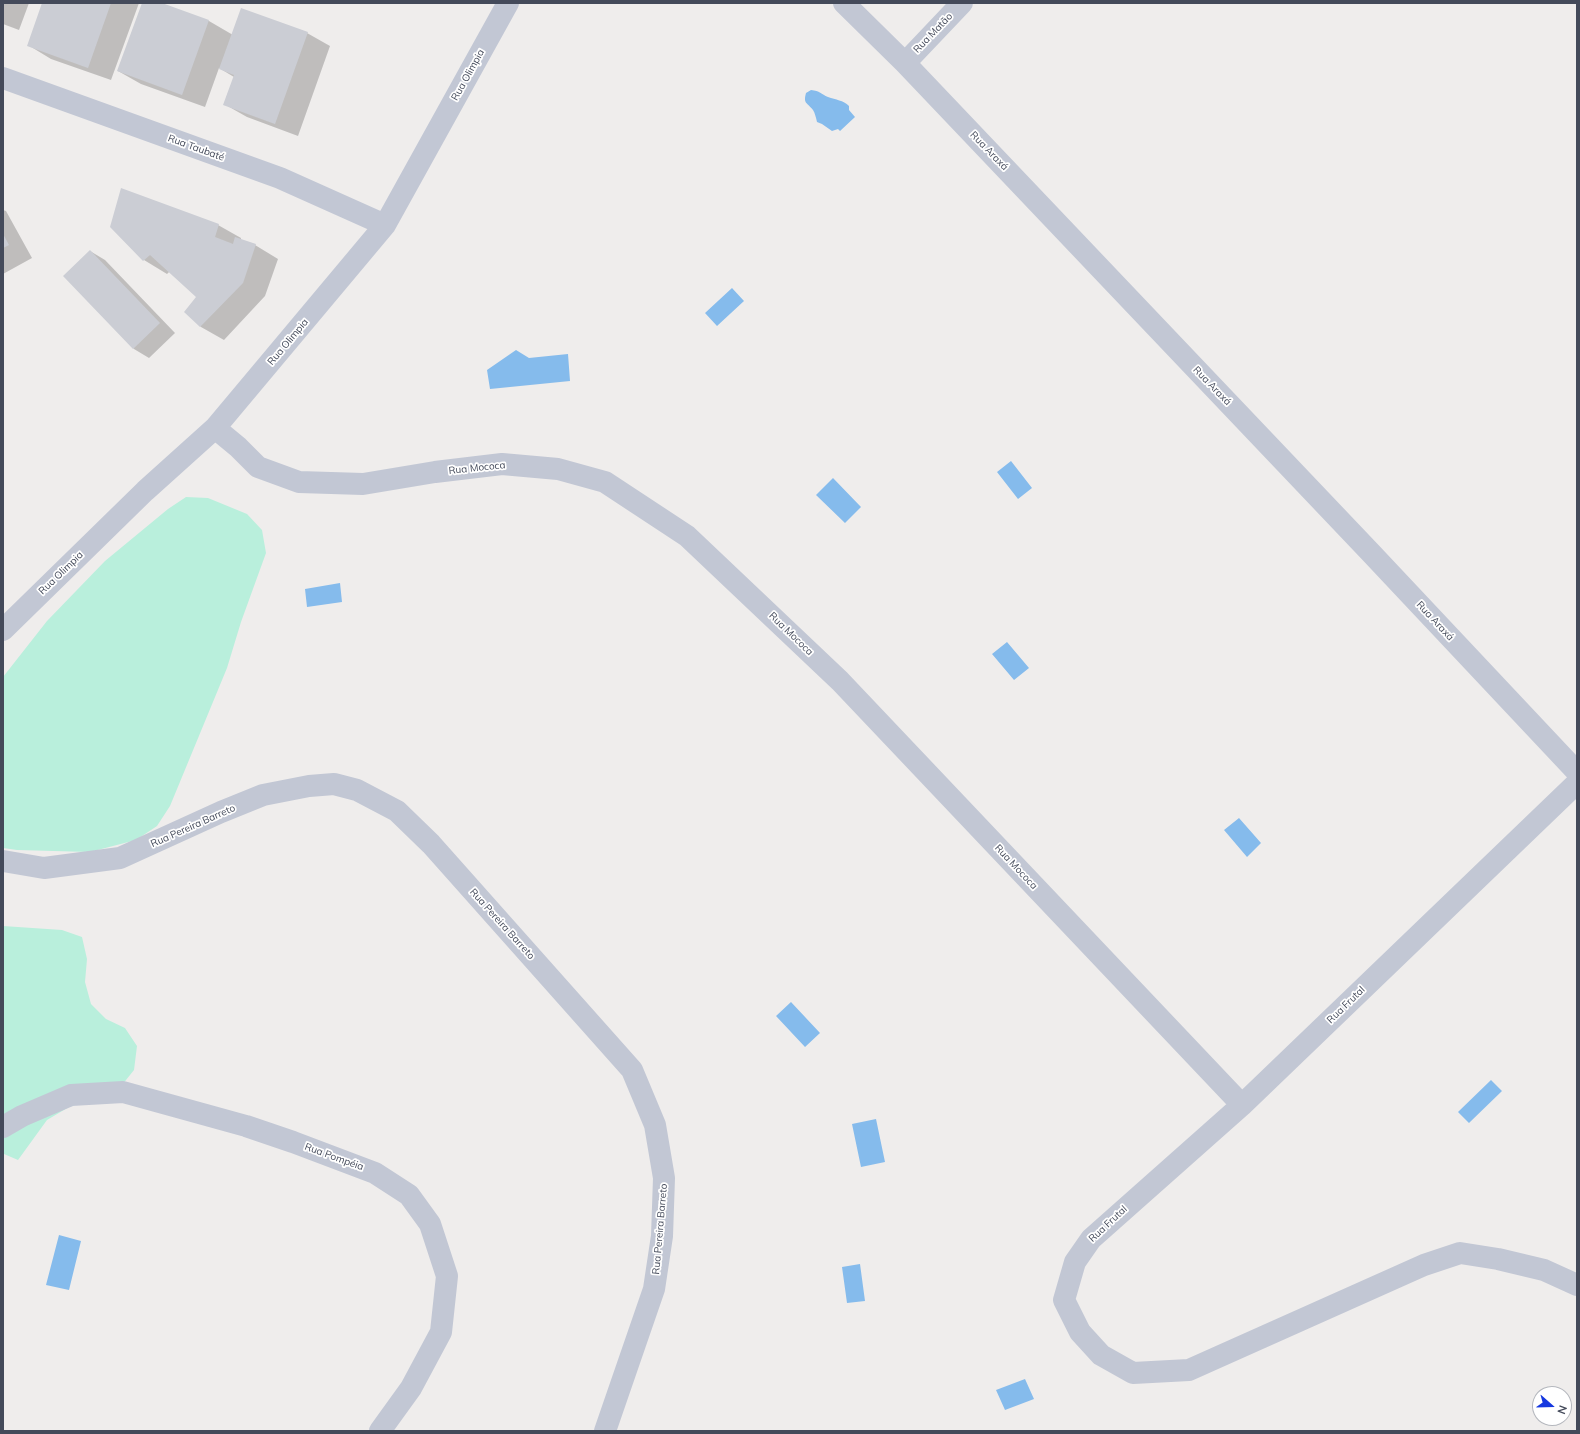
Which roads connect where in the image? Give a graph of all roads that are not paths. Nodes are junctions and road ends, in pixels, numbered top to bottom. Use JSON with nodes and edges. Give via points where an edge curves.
{"nodes":[{"id":1,"x":508,"y":3,"type":"edge"},
{"id":2,"x":844,"y":3,"type":"edge"},
{"id":3,"x":962,"y":3,"type":"edge"},
{"id":4,"x":905,"y":63,"type":"junction"},
{"id":5,"x":3,"y":78,"type":"edge"},
{"id":6,"x":386,"y":226,"type":"junction"},
{"id":7,"x":215,"y":428,"type":"junction"},
{"id":8,"x":3,"y":630,"type":"edge"},
{"id":9,"x":1577,"y":772,"type":"edge"},
{"id":10,"x":1577,"y":783,"type":"edge"},
{"id":11,"x":3,"y":861,"type":"edge"},
{"id":12,"x":1242,"y":1105,"type":"junction"},
{"id":13,"x":3,"y":1127,"type":"edge"},
{"id":14,"x":1577,"y":1285,"type":"edge"},
{"id":15,"x":380,"y":1431,"type":"edge"},
{"id":16,"x":605,"y":1431,"type":"edge"}],
"edges":[{"from":1,"to":6,"type":"street","name":"Rua Olimpia"},
{"from":2,"to":4,"type":"street","name":"Rua Araxá"},
{"from":3,"to":4,"type":"street","name":"Rua Matão"},
{"from":4,"to":9,"type":"street","name":"Rua Araxá"},
{"from":5,"to":6,"type":"street","name":"Rua Taubaté","via":[[280,178]]},
{"from":6,"to":7,"type":"street","name":"Rua Olimpia"},
{"from":7,"to":8,"type":"street","name":"Rua Olimpia","via":[[145,491]]},
{"from":7,"to":12,"type":"street","name":"Rua Mococa","via":[[258,467],[299,482],[363,484],[502,464],[558,469],[605,482],[687,536],[840,681]]},
{"from":10,"to":12,"type":"street","name":"Rua Frutal"},
{"from":11,"to":16,"type":"street","name":"Rua Pereira Barreto","via":[[44,868],[120,858],[263,795],[309,786],[334,784],[357,790],[397,811],[431,844],[632,1070],[655,1125],[664,1178],[662,1236],[654,1289]]},
{"from":12,"to":14,"type":"street","name":"Rua Frutal","via":[[1091,1238],[1075,1262],[1064,1300],[1080,1332],[1101,1355],[1133,1373],[1189,1370],[1424,1265],[1460,1253],[1544,1270]]},
{"from":13,"to":15,"type":"street","name":"Rua Pompéia","via":[[72,1095],[123,1092],[246,1126],[293,1142],[375,1173],[409,1195],[430,1224],[447,1276],[440,1332],[411,1388]]}]}
